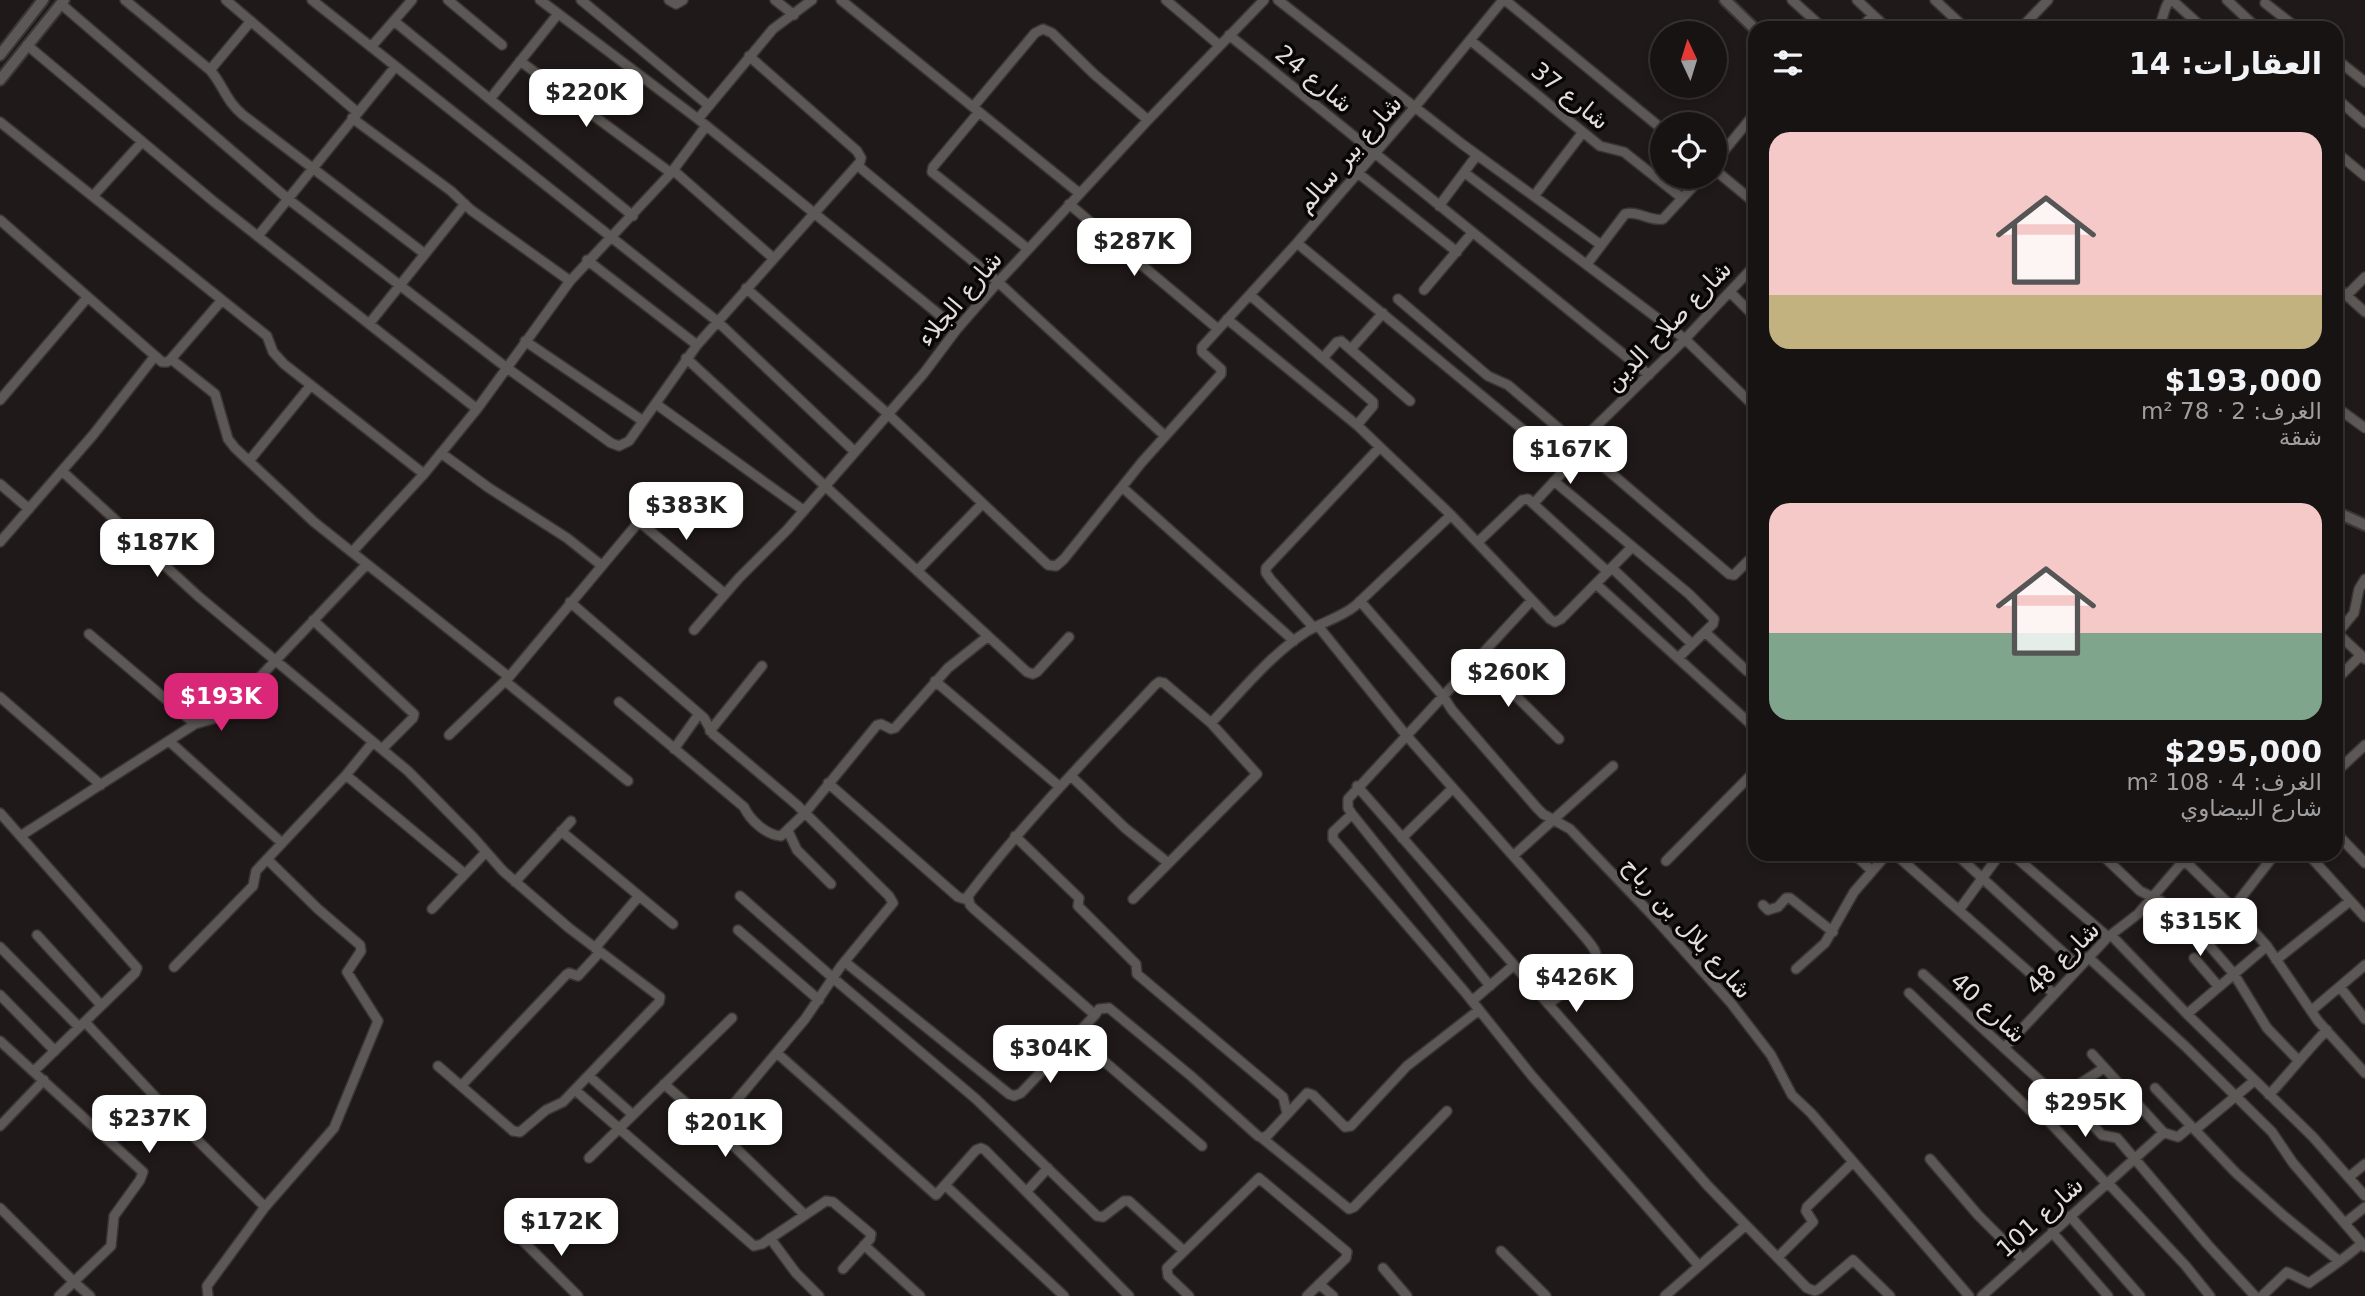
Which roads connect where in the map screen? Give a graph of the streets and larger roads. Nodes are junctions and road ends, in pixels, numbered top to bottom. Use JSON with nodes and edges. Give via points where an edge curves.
{"nodes":[{"id":1,"x":43,"y":0,"type":"edge"},
{"id":2,"x":125,"y":0,"type":"edge"},
{"id":3,"x":226,"y":0,"type":"edge"},
{"id":4,"x":312,"y":0,"type":"edge"},
{"id":5,"x":412,"y":0,"type":"edge"},
{"id":6,"x":448,"y":0,"type":"edge"},
{"id":7,"x":540,"y":0,"type":"edge"},
{"id":8,"x":582,"y":0,"type":"edge"},
{"id":9,"x":669,"y":0,"type":"edge"},
{"id":10,"x":683,"y":0,"type":"edge"},
{"id":11,"x":775,"y":0,"type":"edge"},
{"id":12,"x":812,"y":0,"type":"edge"},
{"id":13,"x":841,"y":0,"type":"edge"},
{"id":14,"x":1166,"y":0,"type":"edge"},
{"id":15,"x":1264,"y":0,"type":"edge"},
{"id":16,"x":1278,"y":0,"type":"edge"},
{"id":17,"x":1504,"y":0,"type":"edge"},
{"id":18,"x":1725,"y":0,"type":"edge"},
{"id":19,"x":1792,"y":0,"type":"edge"},
{"id":20,"x":1857,"y":0,"type":"edge"},
{"id":21,"x":1935,"y":0,"type":"edge"},
{"id":22,"x":2048,"y":0,"type":"edge"},
{"id":23,"x":2171,"y":0,"type":"edge"},
{"id":24,"x":2227,"y":0,"type":"edge"},
{"id":25,"x":62,"y":2,"type":"edge"},
{"id":26,"x":2264,"y":3,"type":"dead end"},
{"id":27,"x":558,"y":14,"type":"junction"},
{"id":28,"x":794,"y":15,"type":"junction"},
{"id":29,"x":1873,"y":15,"type":"junction"},
{"id":30,"x":251,"y":21,"type":"junction"},
{"id":31,"x":394,"y":21,"type":"junction"},
{"id":32,"x":1816,"y":21,"type":"edge"},
{"id":33,"x":1867,"y":21,"type":"edge"},
{"id":34,"x":1879,"y":21,"type":"edge"},
{"id":35,"x":1958,"y":21,"type":"edge"},
{"id":36,"x":2031,"y":21,"type":"edge"},
{"id":37,"x":2162,"y":21,"type":"edge"},
{"id":38,"x":2195,"y":21,"type":"edge"},
{"id":39,"x":2250,"y":21,"type":"edge"},
{"id":40,"x":2288,"y":21,"type":"edge"},
{"id":41,"x":1748,"y":22,"type":"edge"},
{"id":42,"x":1229,"y":34,"type":"junction"},
{"id":43,"x":1471,"y":40,"type":"junction"},
{"id":44,"x":27,"y":45,"type":"junction"},
{"id":45,"x":502,"y":45,"type":"dead end"},
{"id":46,"x":1219,"y":45,"type":"junction"},
{"id":47,"x":371,"y":47,"type":"junction"},
{"id":48,"x":0,"y":55,"type":"edge"},
{"id":49,"x":749,"y":56,"type":"junction"},
{"id":50,"x":520,"y":61,"type":"junction"},
{"id":51,"x":2343,"y":65,"type":"edge"},
{"id":52,"x":395,"y":67,"type":"junction"},
{"id":53,"x":210,"y":70,"type":"junction"},
{"id":54,"x":0,"y":80,"type":"edge"},
{"id":55,"x":2365,"y":82,"type":"edge"},
{"id":56,"x":490,"y":99,"type":"junction"},
{"id":57,"x":2343,"y":104,"type":"edge"},
{"id":58,"x":708,"y":105,"type":"junction"},
{"id":59,"x":1415,"y":107,"type":"junction"},
{"id":60,"x":976,"y":109,"type":"junction"},
{"id":61,"x":354,"y":115,"type":"junction"},
{"id":62,"x":698,"y":119,"type":"junction"},
{"id":63,"x":1650,"y":119,"type":"edge"},
{"id":64,"x":1148,"y":120,"type":"junction"},
{"id":65,"x":0,"y":122,"type":"edge"},
{"id":66,"x":1748,"y":122,"type":"edge"},
{"id":67,"x":2365,"y":123,"type":"edge"},
{"id":68,"x":706,"y":126,"type":"junction"},
{"id":69,"x":1583,"y":132,"type":"junction"},
{"id":70,"x":142,"y":142,"type":"junction"},
{"id":71,"x":1727,"y":147,"type":"edge"},
{"id":72,"x":1374,"y":154,"type":"junction"},
{"id":73,"x":1477,"y":155,"type":"junction"},
{"id":74,"x":2343,"y":158,"type":"edge"},
{"id":75,"x":857,"y":165,"type":"junction"},
{"id":76,"x":311,"y":169,"type":"junction"},
{"id":77,"x":672,"y":171,"type":"junction"},
{"id":78,"x":1358,"y":173,"type":"junction"},
{"id":79,"x":1465,"y":173,"type":"junction"},
{"id":80,"x":2365,"y":176,"type":"edge"},
{"id":81,"x":1727,"y":180,"type":"edge"},
{"id":82,"x":1691,"y":189,"type":"edge"},
{"id":83,"x":1079,"y":193,"type":"junction"},
{"id":84,"x":93,"y":196,"type":"junction"},
{"id":85,"x":1534,"y":196,"type":"junction"},
{"id":86,"x":1748,"y":197,"type":"edge"},
{"id":87,"x":1682,"y":198,"type":"junction"},
{"id":88,"x":288,"y":199,"type":"junction"},
{"id":89,"x":465,"y":204,"type":"junction"},
{"id":90,"x":1069,"y":204,"type":"junction"},
{"id":91,"x":1439,"y":206,"type":"junction"},
{"id":92,"x":814,"y":213,"type":"junction"},
{"id":93,"x":633,"y":216,"type":"junction"},
{"id":94,"x":0,"y":220,"type":"edge"},
{"id":95,"x":1472,"y":233,"type":"junction"},
{"id":96,"x":258,"y":236,"type":"junction"},
{"id":97,"x":610,"y":236,"type":"junction"},
{"id":98,"x":1297,"y":243,"type":"junction"},
{"id":99,"x":1601,"y":245,"type":"junction"},
{"id":100,"x":1028,"y":249,"type":"junction"},
{"id":101,"x":1457,"y":252,"type":"junction"},
{"id":102,"x":425,"y":254,"type":"junction"},
{"id":103,"x":772,"y":258,"type":"junction"},
{"id":104,"x":587,"y":260,"type":"junction"},
{"id":105,"x":1587,"y":264,"type":"junction"},
{"id":106,"x":1748,"y":276,"type":"edge"},
{"id":107,"x":2365,"y":276,"type":"edge"},
{"id":108,"x":570,"y":281,"type":"junction"},
{"id":109,"x":998,"y":282,"type":"junction"},
{"id":110,"x":400,"y":284,"type":"junction"},
{"id":111,"x":746,"y":288,"type":"junction"},
{"id":112,"x":1424,"y":290,"type":"dead end"},
{"id":113,"x":1730,"y":292,"type":"junction"},
{"id":114,"x":2343,"y":293,"type":"edge"},
{"id":115,"x":1250,"y":295,"type":"junction"},
{"id":116,"x":2346,"y":296,"type":"junction"},
{"id":117,"x":87,"y":298,"type":"junction"},
{"id":118,"x":1398,"y":299,"type":"dead end"},
{"id":119,"x":222,"y":300,"type":"junction"},
{"id":120,"x":1748,"y":310,"type":"edge"},
{"id":121,"x":2365,"y":312,"type":"edge"},
{"id":122,"x":1383,"y":313,"type":"junction"},
{"id":123,"x":1227,"y":319,"type":"junction"},
{"id":124,"x":717,"y":321,"type":"junction"},
{"id":125,"x":369,"y":324,"type":"junction"},
{"id":126,"x":957,"y":329,"type":"junction"},
{"id":127,"x":1218,"y":329,"type":"junction"},
{"id":128,"x":1685,"y":339,"type":"junction"},
{"id":129,"x":526,"y":341,"type":"junction"},
{"id":130,"x":697,"y":345,"type":"junction"},
{"id":131,"x":1351,"y":349,"type":"junction"},
{"id":132,"x":155,"y":356,"type":"junction"},
{"id":133,"x":686,"y":358,"type":"junction"},
{"id":134,"x":1323,"y":358,"type":"junction"},
{"id":135,"x":171,"y":359,"type":"junction"},
{"id":136,"x":507,"y":368,"type":"junction"},
{"id":137,"x":1649,"y":375,"type":"junction"},
{"id":138,"x":311,"y":385,"type":"junction"},
{"id":139,"x":0,"y":400,"type":"edge"},
{"id":140,"x":1748,"y":400,"type":"edge"},
{"id":141,"x":1410,"y":401,"type":"dead end"},
{"id":142,"x":656,"y":404,"type":"junction"},
{"id":143,"x":477,"y":409,"type":"junction"},
{"id":144,"x":2343,"y":412,"type":"edge"},
{"id":145,"x":888,"y":414,"type":"junction"},
{"id":146,"x":643,"y":421,"type":"junction"},
{"id":147,"x":1357,"y":425,"type":"junction"},
{"id":148,"x":2365,"y":428,"type":"edge"},
{"id":149,"x":1166,"y":436,"type":"junction"},
{"id":150,"x":1581,"y":446,"type":"junction"},
{"id":151,"x":1380,"y":447,"type":"junction"},
{"id":152,"x":854,"y":451,"type":"junction"},
{"id":153,"x":441,"y":453,"type":"junction"},
{"id":154,"x":249,"y":461,"type":"junction"},
{"id":155,"x":1568,"y":467,"type":"junction"},
{"id":156,"x":62,"y":471,"type":"junction"},
{"id":157,"x":424,"y":474,"type":"junction"},
{"id":158,"x":1554,"y":481,"type":"junction"},
{"id":159,"x":0,"y":484,"type":"edge"},
{"id":160,"x":824,"y":485,"type":"junction"},
{"id":161,"x":1122,"y":487,"type":"junction"},
{"id":162,"x":1534,"y":503,"type":"junction"},
{"id":163,"x":982,"y":504,"type":"junction"},
{"id":164,"x":29,"y":509,"type":"junction"},
{"id":165,"x":803,"y":510,"type":"junction"},
{"id":166,"x":1451,"y":515,"type":"junction"},
{"id":167,"x":2343,"y":515,"type":"edge"},
{"id":168,"x":2365,"y":524,"type":"edge"},
{"id":169,"x":0,"y":542,"type":"edge"},
{"id":170,"x":1478,"y":542,"type":"junction"},
{"id":171,"x":1632,"y":547,"type":"junction"},
{"id":172,"x":353,"y":551,"type":"junction"},
{"id":173,"x":1748,"y":561,"type":"edge"},
{"id":174,"x":367,"y":564,"type":"junction"},
{"id":175,"x":601,"y":565,"type":"junction"},
{"id":176,"x":1610,"y":570,"type":"junction"},
{"id":177,"x":917,"y":571,"type":"junction"},
{"id":178,"x":2365,"y":579,"type":"edge"},
{"id":179,"x":1597,"y":584,"type":"junction"},
{"id":180,"x":725,"y":594,"type":"junction"},
{"id":181,"x":1532,"y":600,"type":"junction"},
{"id":182,"x":1360,"y":601,"type":"junction"},
{"id":183,"x":570,"y":602,"type":"junction"},
{"id":184,"x":313,"y":620,"type":"junction"},
{"id":185,"x":2343,"y":626,"type":"edge"},
{"id":186,"x":1316,"y":627,"type":"junction"},
{"id":187,"x":694,"y":630,"type":"dead end"},
{"id":188,"x":1705,"y":632,"type":"junction"},
{"id":189,"x":89,"y":634,"type":"dead end"},
{"id":190,"x":987,"y":636,"type":"junction"},
{"id":191,"x":1069,"y":637,"type":"dead end"},
{"id":192,"x":2343,"y":639,"type":"edge"},
{"id":193,"x":1294,"y":641,"type":"junction"},
{"id":194,"x":1692,"y":644,"type":"junction"},
{"id":195,"x":2363,"y":657,"type":"edge"},
{"id":196,"x":1478,"y":658,"type":"junction"},
{"id":197,"x":1678,"y":659,"type":"junction"},
{"id":198,"x":275,"y":661,"type":"junction"},
{"id":199,"x":762,"y":666,"type":"dead end"},
{"id":200,"x":1748,"y":671,"type":"edge"},
{"id":201,"x":2343,"y":674,"type":"edge"},
{"id":202,"x":507,"y":679,"type":"junction"},
{"id":203,"x":935,"y":681,"type":"junction"},
{"id":204,"x":1443,"y":695,"type":"junction"},
{"id":205,"x":0,"y":697,"type":"edge"},
{"id":206,"x":619,"y":702,"type":"dead end"},
{"id":207,"x":699,"y":714,"type":"junction"},
{"id":208,"x":1748,"y":722,"type":"edge"},
{"id":209,"x":1211,"y":723,"type":"junction"},
{"id":210,"x":195,"y":724,"type":"junction"},
{"id":211,"x":710,"y":731,"type":"junction"},
{"id":212,"x":449,"y":735,"type":"dead end"},
{"id":213,"x":1406,"y":735,"type":"junction"},
{"id":214,"x":1559,"y":739,"type":"dead end"},
{"id":215,"x":169,"y":741,"type":"junction"},
{"id":216,"x":373,"y":742,"type":"junction"},
{"id":217,"x":2365,"y":745,"type":"edge"},
{"id":218,"x":674,"y":749,"type":"junction"},
{"id":219,"x":382,"y":750,"type":"junction"},
{"id":220,"x":2343,"y":765,"type":"edge"},
{"id":221,"x":1613,"y":766,"type":"dead end"},
{"id":222,"x":346,"y":775,"type":"junction"},
{"id":223,"x":1070,"y":776,"type":"junction"},
{"id":224,"x":1748,"y":778,"type":"edge"},
{"id":225,"x":628,"y":782,"type":"dead end"},
{"id":226,"x":828,"y":783,"type":"junction"},
{"id":227,"x":101,"y":785,"type":"junction"},
{"id":228,"x":1357,"y":786,"type":"junction"},
{"id":229,"x":1060,"y":787,"type":"junction"},
{"id":230,"x":1453,"y":788,"type":"junction"},
{"id":231,"x":0,"y":813,"type":"edge"},
{"id":232,"x":805,"y":813,"type":"junction"},
{"id":233,"x":1352,"y":814,"type":"junction"},
{"id":234,"x":1555,"y":819,"type":"junction"},
{"id":235,"x":571,"y":821,"type":"dead end"},
{"id":236,"x":561,"y":831,"type":"junction"},
{"id":237,"x":788,"y":831,"type":"junction"},
{"id":238,"x":22,"y":835,"type":"junction"},
{"id":239,"x":1015,"y":836,"type":"junction"},
{"id":240,"x":1402,"y":838,"type":"junction"},
{"id":241,"x":2343,"y":839,"type":"edge"},
{"id":242,"x":282,"y":843,"type":"junction"},
{"id":243,"x":485,"y":853,"type":"junction"},
{"id":244,"x":1513,"y":856,"type":"junction"},
{"id":245,"x":2363,"y":858,"type":"edge"},
{"id":246,"x":267,"y":859,"type":"junction"},
{"id":247,"x":1667,"y":861,"type":"dead end"},
{"id":248,"x":1861,"y":861,"type":"edge"},
{"id":249,"x":1881,"y":861,"type":"edge"},
{"id":250,"x":1903,"y":861,"type":"edge"},
{"id":251,"x":1964,"y":861,"type":"edge"},
{"id":252,"x":1995,"y":861,"type":"edge"},
{"id":253,"x":2020,"y":861,"type":"edge"},
{"id":254,"x":2108,"y":861,"type":"edge"},
{"id":255,"x":2270,"y":861,"type":"edge"},
{"id":256,"x":2314,"y":861,"type":"edge"},
{"id":257,"x":1167,"y":862,"type":"junction"},
{"id":258,"x":1872,"y":871,"type":"junction"},
{"id":259,"x":465,"y":874,"type":"junction"},
{"id":260,"x":1983,"y":878,"type":"junction"},
{"id":261,"x":515,"y":882,"type":"junction"},
{"id":262,"x":831,"y":884,"type":"dead end"},
{"id":263,"x":639,"y":896,"type":"junction"},
{"id":264,"x":740,"y":896,"type":"dead end"},
{"id":265,"x":2151,"y":897,"type":"junction"},
{"id":266,"x":1133,"y":900,"type":"dead end"},
{"id":267,"x":968,"y":901,"type":"junction"},
{"id":268,"x":2350,"y":901,"type":"junction"},
{"id":269,"x":1763,"y":905,"type":"dead end"},
{"id":270,"x":2233,"y":908,"type":"junction"},
{"id":271,"x":432,"y":909,"type":"dead end"},
{"id":272,"x":1959,"y":910,"type":"junction"},
{"id":273,"x":2365,"y":917,"type":"edge"},
{"id":274,"x":673,"y":924,"type":"dead end"},
{"id":275,"x":737,"y":930,"type":"dead end"},
{"id":276,"x":1833,"y":932,"type":"junction"},
{"id":277,"x":37,"y":935,"type":"dead end"},
{"id":278,"x":2110,"y":936,"type":"junction"},
{"id":279,"x":2267,"y":946,"type":"junction"},
{"id":280,"x":0,"y":947,"type":"edge"},
{"id":281,"x":598,"y":950,"type":"junction"},
{"id":282,"x":2088,"y":957,"type":"junction"},
{"id":283,"x":2194,"y":958,"type":"dead end"},
{"id":284,"x":2276,"y":960,"type":"junction"},
{"id":285,"x":845,"y":961,"type":"junction"},
{"id":286,"x":1514,"y":965,"type":"junction"},
{"id":287,"x":2365,"y":965,"type":"edge"},
{"id":288,"x":174,"y":967,"type":"dead end"},
{"id":289,"x":2079,"y":967,"type":"junction"},
{"id":290,"x":1796,"y":969,"type":"dead end"},
{"id":291,"x":1923,"y":974,"type":"dead end"},
{"id":292,"x":2234,"y":974,"type":"junction"},
{"id":293,"x":833,"y":978,"type":"junction"},
{"id":294,"x":1490,"y":986,"type":"junction"},
{"id":295,"x":2219,"y":987,"type":"junction"},
{"id":296,"x":2340,"y":987,"type":"junction"},
{"id":297,"x":1909,"y":993,"type":"dead end"},
{"id":298,"x":2054,"y":994,"type":"junction"},
{"id":299,"x":0,"y":995,"type":"edge"},
{"id":300,"x":819,"y":1000,"type":"junction"},
{"id":301,"x":1472,"y":1002,"type":"junction"},
{"id":302,"x":1548,"y":1004,"type":"junction"},
{"id":303,"x":101,"y":1005,"type":"junction"},
{"id":304,"x":1479,"y":1010,"type":"junction"},
{"id":305,"x":2311,"y":1011,"type":"junction"},
{"id":306,"x":2187,"y":1014,"type":"junction"},
{"id":307,"x":1095,"y":1015,"type":"junction"},
{"id":308,"x":732,"y":1018,"type":"dead end"},
{"id":309,"x":2365,"y":1019,"type":"edge"},
{"id":310,"x":82,"y":1024,"type":"junction"},
{"id":311,"x":2327,"y":1030,"type":"junction"},
{"id":312,"x":1075,"y":1036,"type":"junction"},
{"id":313,"x":0,"y":1041,"type":"edge"},
{"id":314,"x":2004,"y":1048,"type":"junction"},
{"id":315,"x":55,"y":1051,"type":"junction"},
{"id":316,"x":776,"y":1053,"type":"junction"},
{"id":317,"x":2092,"y":1054,"type":"dead end"},
{"id":318,"x":2299,"y":1061,"type":"junction"},
{"id":319,"x":438,"y":1066,"type":"dead end"},
{"id":320,"x":2104,"y":1068,"type":"junction"},
{"id":321,"x":34,"y":1071,"type":"junction"},
{"id":322,"x":2365,"y":1073,"type":"edge"},
{"id":323,"x":589,"y":1076,"type":"junction"},
{"id":324,"x":44,"y":1080,"type":"junction"},
{"id":325,"x":2254,"y":1081,"type":"junction"},
{"id":326,"x":664,"y":1084,"type":"junction"},
{"id":327,"x":461,"y":1086,"type":"junction"},
{"id":328,"x":2155,"y":1088,"type":"dead end"},
{"id":329,"x":575,"y":1090,"type":"junction"},
{"id":330,"x":2269,"y":1095,"type":"junction"},
{"id":331,"x":2062,"y":1096,"type":"junction"},
{"id":332,"x":2236,"y":1096,"type":"junction"},
{"id":333,"x":1447,"y":1111,"type":"dead end"},
{"id":334,"x":1287,"y":1113,"type":"junction"},
{"id":335,"x":632,"y":1114,"type":"junction"},
{"id":336,"x":2042,"y":1114,"type":"junction"},
{"id":337,"x":0,"y":1126,"type":"edge"},
{"id":338,"x":714,"y":1127,"type":"junction"},
{"id":339,"x":619,"y":1128,"type":"junction"},
{"id":340,"x":2193,"y":1128,"type":"junction"},
{"id":341,"x":2164,"y":1133,"type":"junction"},
{"id":342,"x":1262,"y":1138,"type":"junction"},
{"id":343,"x":1202,"y":1146,"type":"dead end"},
{"id":344,"x":589,"y":1158,"type":"dead end"},
{"id":345,"x":2134,"y":1158,"type":"junction"},
{"id":346,"x":1930,"y":1159,"type":"dead end"},
{"id":347,"x":1852,"y":1163,"type":"junction"},
{"id":348,"x":2365,"y":1164,"type":"edge"},
{"id":349,"x":1048,"y":1168,"type":"junction"},
{"id":350,"x":2349,"y":1177,"type":"junction"},
{"id":351,"x":2106,"y":1183,"type":"junction"},
{"id":352,"x":945,"y":1185,"type":"junction"},
{"id":353,"x":1027,"y":1191,"type":"junction"},
{"id":354,"x":2365,"y":1196,"type":"edge"},
{"id":355,"x":265,"y":1207,"type":"junction"},
{"id":356,"x":2365,"y":1207,"type":"edge"},
{"id":357,"x":0,"y":1208,"type":"edge"},
{"id":358,"x":805,"y":1215,"type":"junction"},
{"id":359,"x":2070,"y":1216,"type":"junction"},
{"id":360,"x":2345,"y":1223,"type":"junction"},
{"id":361,"x":1746,"y":1225,"type":"junction"},
{"id":362,"x":2052,"y":1232,"type":"junction"},
{"id":363,"x":771,"y":1238,"type":"junction"},
{"id":364,"x":523,"y":1241,"type":"dead end"},
{"id":365,"x":864,"y":1245,"type":"junction"},
{"id":366,"x":2363,"y":1245,"type":"edge"},
{"id":367,"x":1184,"y":1251,"type":"junction"},
{"id":368,"x":1501,"y":1251,"type":"dead end"},
{"id":369,"x":1778,"y":1257,"type":"junction"},
{"id":370,"x":2022,"y":1259,"type":"junction"},
{"id":371,"x":2339,"y":1261,"type":"junction"},
{"id":372,"x":1699,"y":1266,"type":"junction"},
{"id":373,"x":1383,"y":1268,"type":"dead end"},
{"id":374,"x":843,"y":1269,"type":"dead end"},
{"id":375,"x":73,"y":1282,"type":"junction"},
{"id":376,"x":1319,"y":1284,"type":"junction"},
{"id":377,"x":2207,"y":1295,"type":"edge"},
{"id":378,"x":59,"y":1296,"type":"edge"},
{"id":379,"x":90,"y":1296,"type":"edge"},
{"id":380,"x":208,"y":1296,"type":"edge"},
{"id":381,"x":578,"y":1296,"type":"edge"},
{"id":382,"x":819,"y":1296,"type":"edge"},
{"id":383,"x":920,"y":1296,"type":"edge"},
{"id":384,"x":1064,"y":1296,"type":"edge"},
{"id":385,"x":1129,"y":1296,"type":"edge"},
{"id":386,"x":1189,"y":1296,"type":"edge"},
{"id":387,"x":1307,"y":1296,"type":"edge"},
{"id":388,"x":1333,"y":1296,"type":"edge"},
{"id":389,"x":1407,"y":1296,"type":"edge"},
{"id":390,"x":1546,"y":1296,"type":"edge"},
{"id":391,"x":1665,"y":1296,"type":"edge"},
{"id":392,"x":1889,"y":1296,"type":"edge"},
{"id":393,"x":1969,"y":1296,"type":"edge"},
{"id":394,"x":1982,"y":1296,"type":"edge"},
{"id":395,"x":2108,"y":1296,"type":"edge"},
{"id":396,"x":2140,"y":1296,"type":"edge"},
{"id":397,"x":2255,"y":1296,"type":"edge"},
{"id":398,"x":2262,"y":1296,"type":"edge"}],
"edges":[{"from":1,"to":48,"type":"street"},
{"from":2,"to":53,"type":"street"},
{"from":3,"to":30,"type":"street"},
{"from":4,"to":47,"type":"street"},
{"from":5,"to":31,"type":"street"},
{"from":6,"to":45,"type":"street"},
{"from":7,"to":27,"type":"street"},
{"from":8,"to":58,"type":"street"},
{"from":9,"to":10,"type":"street","via":[[676,4]]},
{"from":11,"to":28,"type":"street"},
{"from":12,"to":28,"type":"street"},
{"from":13,"to":60,"type":"street"},
{"from":14,"to":46,"type":"street"},
{"from":15,"to":42,"type":"street","name":"شارع الجلاء"},
{"from":16,"to":59,"type":"street"},
{"from":17,"to":43,"type":"street","name":"شارع بير سالم"},
{"from":17,"to":63,"type":"street"},
{"from":18,"to":41,"type":"street"},
{"from":19,"to":32,"type":"street"},
{"from":20,"to":29,"type":"street"},
{"from":21,"to":35,"type":"street"},
{"from":22,"to":36,"type":"street"},
{"from":23,"to":37,"type":"street"},
{"from":23,"to":38,"type":"street"},
{"from":24,"to":39,"type":"street"},
{"from":25,"to":44,"type":"street"},
{"from":25,"to":88,"type":"street"},
{"from":26,"to":40,"type":"street"},
{"from":27,"to":50,"type":"street"},
{"from":27,"to":62,"type":"street"},
{"from":28,"to":49,"type":"street","via":[[773,29]]},
{"from":29,"to":33,"type":"street"},
{"from":29,"to":34,"type":"street"},
{"from":30,"to":53,"type":"street"},
{"from":30,"to":61,"type":"street"},
{"from":31,"to":47,"type":"street"},
{"from":31,"to":56,"type":"street"},
{"from":42,"to":46,"type":"street","name":"شارع الجلاء"},
{"from":42,"to":72,"type":"street","name":"شارع 24"},
{"from":43,"to":59,"type":"street","name":"شارع بير سالم"},
{"from":43,"to":69,"type":"street","name":"شارع 37"},
{"from":44,"to":54,"type":"street"},
{"from":44,"to":70,"type":"street"},
{"from":46,"to":64,"type":"street","name":"شارع الجلاء"},
{"from":47,"to":52,"type":"street"},
{"from":49,"to":58,"type":"street"},
{"from":49,"to":75,"type":"street","via":[[857,151],[861,158]]},
{"from":50,"to":56,"type":"street"},
{"from":50,"to":77,"type":"street"},
{"from":51,"to":55,"type":"street"},
{"from":52,"to":61,"type":"street"},
{"from":52,"to":97,"type":"street"},
{"from":53,"to":76,"type":"street","via":[[233,106]]},
{"from":56,"to":93,"type":"street"},
{"from":57,"to":67,"type":"street"},
{"from":58,"to":62,"type":"street"},
{"from":59,"to":72,"type":"street","name":"شارع بير سالم"},
{"from":59,"to":73,"type":"street"},
{"from":60,"to":64,"type":"street","via":[[1035,33],[1043,29]]},
{"from":60,"to":83,"type":"street"},
{"from":60,"to":100,"type":"street","via":[[932,172]]},
{"from":61,"to":76,"type":"street"},
{"from":61,"to":89,"type":"street"},
{"from":62,"to":68,"type":"street"},
{"from":64,"to":83,"type":"street","name":"شارع الجلاء"},
{"from":65,"to":84,"type":"street"},
{"from":66,"to":71,"type":"street"},
{"from":68,"to":77,"type":"street"},
{"from":68,"to":92,"type":"street"},
{"from":69,"to":85,"type":"street"},
{"from":69,"to":87,"type":"street","name":"شارع 37","via":[[1600,146],[1624,152]]},
{"from":70,"to":84,"type":"street"},
{"from":70,"to":96,"type":"street"},
{"from":72,"to":78,"type":"street","name":"شارع بير سالم"},
{"from":72,"to":91,"type":"street","name":"شارع 24"},
{"from":73,"to":79,"type":"street"},
{"from":73,"to":85,"type":"street"},
{"from":74,"to":80,"type":"street"},
{"from":75,"to":92,"type":"street"},
{"from":75,"to":109,"type":"street"},
{"from":76,"to":88,"type":"street"},
{"from":76,"to":102,"type":"street"},
{"from":77,"to":93,"type":"street"},
{"from":77,"to":103,"type":"street"},
{"from":78,"to":98,"type":"street","name":"شارع بير سالم"},
{"from":78,"to":101,"type":"street"},
{"from":79,"to":91,"type":"street"},
{"from":79,"to":105,"type":"street"},
{"from":81,"to":86,"type":"street"},
{"from":82,"to":87,"type":"street"},
{"from":83,"to":90,"type":"street","name":"شارع الجلاء"},
{"from":84,"to":119,"type":"street"},
{"from":85,"to":99,"type":"street"},
{"from":87,"to":99,"type":"street","via":[[1660,220],[1625,214]]},
{"from":88,"to":96,"type":"street"},
{"from":88,"to":110,"type":"street"},
{"from":89,"to":102,"type":"street"},
{"from":89,"to":108,"type":"street"},
{"from":90,"to":100,"type":"street","name":"شارع الجلاء"},
{"from":90,"to":127,"type":"street"},
{"from":91,"to":95,"type":"street","name":"شارع 24"},
{"from":92,"to":103,"type":"street"},
{"from":92,"to":126,"type":"street"},
{"from":93,"to":97,"type":"street"},
{"from":94,"to":117,"type":"street"},
{"from":95,"to":101,"type":"street"},
{"from":95,"to":137,"type":"street","name":"شارع 24"},
{"from":96,"to":125,"type":"street"},
{"from":97,"to":104,"type":"street"},
{"from":97,"to":124,"type":"street"},
{"from":98,"to":115,"type":"street","name":"شارع بير سالم"},
{"from":98,"to":122,"type":"street"},
{"from":99,"to":105,"type":"street"},
{"from":100,"to":109,"type":"street","name":"شارع الجلاء"},
{"from":101,"to":112,"type":"street"},
{"from":102,"to":110,"type":"street"},
{"from":103,"to":111,"type":"street"},
{"from":104,"to":108,"type":"street"},
{"from":104,"to":130,"type":"street"},
{"from":105,"to":128,"type":"street"},
{"from":106,"to":113,"type":"street","name":"شارع صلاح الدين"},
{"from":107,"to":116,"type":"street"},
{"from":108,"to":129,"type":"street"},
{"from":109,"to":126,"type":"street","name":"شارع الجلاء"},
{"from":109,"to":149,"type":"street"},
{"from":110,"to":125,"type":"street"},
{"from":110,"to":136,"type":"street"},
{"from":111,"to":124,"type":"street"},
{"from":111,"to":145,"type":"street"},
{"from":113,"to":120,"type":"street"},
{"from":113,"to":128,"type":"street","name":"شارع صلاح الدين"},
{"from":114,"to":116,"type":"street"},
{"from":115,"to":123,"type":"street","name":"شارع بير سالم"},
{"from":115,"to":134,"type":"street"},
{"from":116,"to":121,"type":"street"},
{"from":117,"to":132,"type":"street"},
{"from":117,"to":139,"type":"street"},
{"from":118,"to":150,"type":"street","via":[[1488,376],[1505,382]]},
{"from":119,"to":135,"type":"street"},
{"from":119,"to":138,"type":"street","via":[[267,336],[279,359]]},
{"from":122,"to":131,"type":"street"},
{"from":122,"to":155,"type":"street"},
{"from":123,"to":127,"type":"street","name":"شارع بير سالم"},
{"from":123,"to":147,"type":"street"},
{"from":124,"to":130,"type":"street"},
{"from":124,"to":152,"type":"street"},
{"from":125,"to":143,"type":"street"},
{"from":126,"to":145,"type":"street","name":"شارع الجلاء"},
{"from":127,"to":149,"type":"street","name":"شارع بير سالم","via":[[1201,349],[1221,374]]},
{"from":128,"to":137,"type":"street","name":"شارع صلاح الدين"},
{"from":128,"to":140,"type":"street"},
{"from":129,"to":136,"type":"street"},
{"from":129,"to":146,"type":"street"},
{"from":130,"to":133,"type":"street"},
{"from":131,"to":134,"type":"street","via":[[1339,341]]},
{"from":131,"to":141,"type":"street"},
{"from":132,"to":135,"type":"street","via":[[165,362]]},
{"from":132,"to":156,"type":"street"},
{"from":133,"to":142,"type":"street"},
{"from":133,"to":160,"type":"street"},
{"from":134,"to":147,"type":"street","via":[[1373,402]]},
{"from":135,"to":154,"type":"street","via":[[215,394],[228,439]]},
{"from":136,"to":143,"type":"street"},
{"from":136,"to":146,"type":"street","via":[[615,445],[624,445]]},
{"from":137,"to":150,"type":"street","name":"شارع صلاح الدين"},
{"from":138,"to":154,"type":"street"},
{"from":138,"to":157,"type":"street"},
{"from":142,"to":146,"type":"street"},
{"from":142,"to":165,"type":"street"},
{"from":143,"to":153,"type":"street"},
{"from":144,"to":148,"type":"street"},
{"from":145,"to":152,"type":"street","name":"شارع الجلاء"},
{"from":145,"to":163,"type":"street"},
{"from":147,"to":151,"type":"street"},
{"from":149,"to":161,"type":"street"},
{"from":150,"to":155,"type":"street","name":"شارع صلاح الدين"},
{"from":150,"to":173,"type":"street","via":[[1730,575]]},
{"from":151,"to":166,"type":"street"},
{"from":151,"to":186,"type":"street","via":[[1266,568],[1271,580]]},
{"from":152,"to":160,"type":"street","name":"شارع الجلاء"},
{"from":153,"to":157,"type":"street"},
{"from":153,"to":175,"type":"street"},
{"from":154,"to":172,"type":"street","via":[[314,522]]},
{"from":155,"to":158,"type":"street","name":"شارع صلاح الدين"},
{"from":156,"to":164,"type":"street"},
{"from":156,"to":198,"type":"street"},
{"from":157,"to":172,"type":"street"},
{"from":158,"to":162,"type":"street","name":"شارع صلاح الدين"},
{"from":158,"to":171,"type":"street"},
{"from":159,"to":164,"type":"street"},
{"from":160,"to":165,"type":"street","name":"شارع الجلاء"},
{"from":160,"to":177,"type":"street"},
{"from":161,"to":163,"type":"street","via":[[1064,559],[1052,567]]},
{"from":161,"to":193,"type":"street"},
{"from":162,"to":170,"type":"street","via":[[1522,500]]},
{"from":162,"to":176,"type":"street"},
{"from":163,"to":177,"type":"street"},
{"from":164,"to":169,"type":"street"},
{"from":165,"to":180,"type":"street","name":"شارع الجلاء"},
{"from":166,"to":170,"type":"street"},
{"from":166,"to":182,"type":"street"},
{"from":167,"to":168,"type":"street"},
{"from":170,"to":181,"type":"street"},
{"from":171,"to":176,"type":"street"},
{"from":171,"to":188,"type":"street","via":[[1714,618]]},
{"from":172,"to":174,"type":"street"},
{"from":174,"to":184,"type":"street"},
{"from":174,"to":202,"type":"street"},
{"from":175,"to":180,"type":"street","via":[[634,526],[642,524]]},
{"from":175,"to":183,"type":"street"},
{"from":176,"to":179,"type":"street"},
{"from":176,"to":194,"type":"street"},
{"from":177,"to":190,"type":"street"},
{"from":178,"to":185,"type":"street","via":[[2358,589],[2354,614]]},
{"from":179,"to":181,"type":"street","via":[[1558,621]]},
{"from":179,"to":197,"type":"street"},
{"from":180,"to":187,"type":"street","name":"شارع الجلاء"},
{"from":181,"to":196,"type":"street"},
{"from":182,"to":186,"type":"street"},
{"from":182,"to":204,"type":"street","name":"شارع بلال بن رباح"},
{"from":183,"to":202,"type":"street"},
{"from":183,"to":207,"type":"street"},
{"from":184,"to":198,"type":"street"},
{"from":184,"to":219,"type":"street","via":[[414,714]]},
{"from":186,"to":193,"type":"street"},
{"from":186,"to":213,"type":"street"},
{"from":188,"to":194,"type":"street"},
{"from":188,"to":200,"type":"street"},
{"from":189,"to":210,"type":"street"},
{"from":190,"to":191,"type":"street","via":[[1027,673],[1034,674]]},
{"from":190,"to":203,"type":"street"},
{"from":192,"to":195,"type":"street"},
{"from":193,"to":209,"type":"street"},
{"from":194,"to":197,"type":"street"},
{"from":195,"to":201,"type":"street"},
{"from":196,"to":204,"type":"street"},
{"from":196,"to":214,"type":"street"},
{"from":197,"to":208,"type":"street"},
{"from":198,"to":210,"type":"street","via":[[223,716]]},
{"from":198,"to":216,"type":"street"},
{"from":199,"to":211,"type":"street"},
{"from":202,"to":212,"type":"street"},
{"from":202,"to":225,"type":"street"},
{"from":203,"to":226,"type":"street","via":[[895,728],[877,725]]},
{"from":203,"to":229,"type":"street"},
{"from":204,"to":213,"type":"street"},
{"from":204,"to":234,"type":"street","name":"شارع بلال بن رباح","via":[[1537,808]]},
{"from":205,"to":227,"type":"street"},
{"from":206,"to":218,"type":"street"},
{"from":207,"to":211,"type":"street"},
{"from":207,"to":218,"type":"street"},
{"from":209,"to":223,"type":"street","via":[[1159,682]]},
{"from":209,"to":257,"type":"street","via":[[1257,774]]},
{"from":210,"to":215,"type":"street"},
{"from":211,"to":232,"type":"street"},
{"from":213,"to":228,"type":"street"},
{"from":213,"to":230,"type":"street"},
{"from":215,"to":227,"type":"street"},
{"from":215,"to":242,"type":"street"},
{"from":216,"to":219,"type":"street"},
{"from":216,"to":222,"type":"street"},
{"from":217,"to":220,"type":"street"},
{"from":218,"to":237,"type":"street","via":[[744,807],[748,817],[774,835]]},
{"from":219,"to":243,"type":"street","via":[[422,785]]},
{"from":221,"to":234,"type":"street"},
{"from":222,"to":242,"type":"street"},
{"from":222,"to":259,"type":"street"},
{"from":223,"to":229,"type":"street"},
{"from":223,"to":257,"type":"street"},
{"from":224,"to":247,"type":"street"},
{"from":226,"to":232,"type":"street"},
{"from":226,"to":267,"type":"street"},
{"from":227,"to":238,"type":"street"},
{"from":228,"to":233,"type":"street","via":[[1348,799]]},
{"from":228,"to":240,"type":"street"},
{"from":229,"to":239,"type":"street"},
{"from":230,"to":240,"type":"street"},
{"from":230,"to":244,"type":"street"},
{"from":231,"to":238,"type":"street"},
{"from":232,"to":237,"type":"street"},
{"from":232,"to":285,"type":"street","via":[[893,903]]},
{"from":233,"to":294,"type":"street"},
{"from":233,"to":301,"type":"street","via":[[1333,832],[1334,839]]},
{"from":234,"to":244,"type":"street"},
{"from":234,"to":347,"type":"street","name":"شارع بلال بن رباح","via":[[1653,915],[1731,1003],[1771,1055],[1792,1095]]},
{"from":235,"to":236,"type":"street"},
{"from":236,"to":261,"type":"street"},
{"from":236,"to":263,"type":"street"},
{"from":237,"to":262,"type":"street","via":[[797,850]]},
{"from":238,"to":303,"type":"street","via":[[136,966],[135,973]]},
{"from":239,"to":267,"type":"street"},
{"from":239,"to":334,"type":"street","via":[[1079,898],[1079,906],[1136,964],[1137,974],[1283,1097]]},
{"from":240,"to":286,"type":"street"},
{"from":241,"to":245,"type":"street"},
{"from":242,"to":246,"type":"street"},
{"from":243,"to":259,"type":"street"},
{"from":243,"to":261,"type":"street"},
{"from":244,"to":302,"type":"street","via":[[1596,952],[1588,973]]},
{"from":246,"to":288,"type":"street","via":[[256,871],[253,886]]},
{"from":246,"to":355,"type":"street","via":[[360,945],[361,951],[347,972],[379,1021],[334,1128]]},
{"from":248,"to":258,"type":"street"},
{"from":249,"to":258,"type":"street"},
{"from":250,"to":272,"type":"street"},
{"from":251,"to":260,"type":"street"},
{"from":252,"to":260,"type":"street"},
{"from":253,"to":278,"type":"street"},
{"from":254,"to":265,"type":"street"},
{"from":255,"to":270,"type":"street"},
{"from":256,"to":268,"type":"street"},
{"from":257,"to":266,"type":"street"},
{"from":258,"to":276,"type":"street","via":[[1854,892]]},
{"from":259,"to":271,"type":"street"},
{"from":260,"to":272,"type":"street"},
{"from":260,"to":289,"type":"street"},
{"from":261,"to":281,"type":"street"},
{"from":263,"to":274,"type":"street"},
{"from":263,"to":281,"type":"street"},
{"from":264,"to":293,"type":"street"},
{"from":265,"to":270,"type":"street","name":"شارع 48","via":[[2186,862]]},
{"from":265,"to":278,"type":"street","name":"شارع 48"},
{"from":265,"to":292,"type":"street","via":[[2196,930]]},
{"from":267,"to":307,"type":"street"},
{"from":268,"to":273,"type":"street"},
{"from":268,"to":284,"type":"street"},
{"from":269,"to":276,"type":"street","via":[[1773,910],[1790,898]]},
{"from":270,"to":279,"type":"street"},
{"from":272,"to":298,"type":"street"},
{"from":275,"to":300,"type":"street"},
{"from":276,"to":290,"type":"street"},
{"from":277,"to":303,"type":"street"},
{"from":278,"to":282,"type":"street","name":"شارع 48"},
{"from":278,"to":306,"type":"street"},
{"from":279,"to":284,"type":"street"},
{"from":279,"to":292,"type":"street"},
{"from":280,"to":310,"type":"street"},
{"from":281,"to":323,"type":"street","via":[[660,1000]]},
{"from":281,"to":327,"type":"street","via":[[578,976],[566,975]]},
{"from":282,"to":289,"type":"street","name":"شارع 48"},
{"from":282,"to":332,"type":"street"},
{"from":283,"to":295,"type":"street"},
{"from":284,"to":305,"type":"street"},
{"from":285,"to":293,"type":"street"},
{"from":285,"to":312,"type":"street","via":[[1012,1096],[1021,1093]]},
{"from":286,"to":294,"type":"street"},
{"from":286,"to":302,"type":"street"},
{"from":287,"to":296,"type":"street"},
{"from":289,"to":298,"type":"street","name":"شارع 48"},
{"from":291,"to":314,"type":"street","name":"شارع 40"},
{"from":292,"to":295,"type":"street"},
{"from":292,"to":318,"type":"street","via":[[2267,1028]]},
{"from":293,"to":300,"type":"street"},
{"from":293,"to":349,"type":"street","via":[[976,1099]]},
{"from":294,"to":301,"type":"street"},
{"from":295,"to":306,"type":"street"},
{"from":296,"to":305,"type":"street"},
{"from":296,"to":309,"type":"street"},
{"from":297,"to":336,"type":"street","via":[[2035,1115]]},
{"from":298,"to":314,"type":"street","name":"شارع 48"},
{"from":299,"to":315,"type":"street"},
{"from":300,"to":316,"type":"street"},
{"from":301,"to":304,"type":"street"},
{"from":302,"to":361,"type":"street"},
{"from":303,"to":310,"type":"street"},
{"from":304,"to":334,"type":"street","via":[[1408,1066],[1351,1126],[1345,1126],[1310,1093]]},
{"from":304,"to":372,"type":"street"},
{"from":305,"to":311,"type":"street"},
{"from":306,"to":325,"type":"street"},
{"from":307,"to":312,"type":"street"},
{"from":307,"to":342,"type":"street","via":[[1099,1009],[1109,1008]]},
{"from":308,"to":326,"type":"street"},
{"from":310,"to":315,"type":"street"},
{"from":310,"to":355,"type":"street"},
{"from":311,"to":318,"type":"street"},
{"from":311,"to":322,"type":"street"},
{"from":312,"to":343,"type":"street"},
{"from":313,"to":321,"type":"street"},
{"from":314,"to":331,"type":"street","name":"شارع 40"},
{"from":315,"to":321,"type":"street"},
{"from":316,"to":338,"type":"street"},
{"from":316,"to":352,"type":"street","via":[[936,1195]]},
{"from":317,"to":320,"type":"street"},
{"from":318,"to":330,"type":"street"},
{"from":319,"to":327,"type":"street"},
{"from":320,"to":331,"type":"street"},
{"from":320,"to":341,"type":"street"},
{"from":321,"to":324,"type":"street"},
{"from":323,"to":329,"type":"street"},
{"from":323,"to":335,"type":"street"},
{"from":324,"to":337,"type":"street"},
{"from":324,"to":375,"type":"street","via":[[143,1172],[114,1216],[111,1245]]},
{"from":325,"to":330,"type":"street"},
{"from":325,"to":332,"type":"street"},
{"from":326,"to":335,"type":"street"},
{"from":326,"to":338,"type":"street"},
{"from":327,"to":329,"type":"street","via":[[517,1133]]},
{"from":328,"to":340,"type":"street"},
{"from":329,"to":339,"type":"street"},
{"from":330,"to":350,"type":"street"},
{"from":331,"to":336,"type":"street"},
{"from":331,"to":345,"type":"street","name":"شارع 40"},
{"from":332,"to":340,"type":"street"},
{"from":332,"to":360,"type":"street","via":[[2272,1132]]},
{"from":333,"to":342,"type":"street","via":[[1349,1209]]},
{"from":334,"to":342,"type":"street"},
{"from":335,"to":339,"type":"street"},
{"from":336,"to":351,"type":"street"},
{"from":338,"to":358,"type":"street"},
{"from":339,"to":344,"type":"street"},
{"from":339,"to":363,"type":"street","via":[[754,1246]]},
{"from":340,"to":341,"type":"street","name":"شارع 101","via":[[2178,1137]]},
{"from":340,"to":371,"type":"street","via":[[2246,1182]]},
{"from":341,"to":345,"type":"street","name":"شارع 101"},
{"from":345,"to":351,"type":"street","name":"شارع 101"},
{"from":345,"to":397,"type":"street","name":"شارع 40"},
{"from":346,"to":370,"type":"street"},
{"from":347,"to":369,"type":"street","via":[[1807,1207],[1813,1222]]},
{"from":347,"to":393,"type":"street","name":"شارع بلال بن رباح"},
{"from":348,"to":350,"type":"street"},
{"from":349,"to":353,"type":"street"},
{"from":349,"to":367,"type":"street","via":[[1097,1216],[1129,1201]]},
{"from":350,"to":354,"type":"street"},
{"from":351,"to":359,"type":"street","name":"شارع 101"},
{"from":351,"to":377,"type":"street","via":[[2185,1265]]},
{"from":352,"to":353,"type":"street","via":[[981,1148]]},
{"from":352,"to":384,"type":"street"},
{"from":353,"to":385,"type":"street"},
{"from":355,"to":380,"type":"street","via":[[208,1286]]},
{"from":356,"to":360,"type":"street"},
{"from":357,"to":375,"type":"street"},
{"from":358,"to":363,"type":"street"},
{"from":358,"to":365,"type":"street","via":[[826,1201],[834,1202],[870,1232]]},
{"from":359,"to":362,"type":"street","name":"شارع 101"},
{"from":359,"to":396,"type":"street"},
{"from":360,"to":366,"type":"street"},
{"from":361,"to":369,"type":"street"},
{"from":361,"to":372,"type":"street"},
{"from":362,"to":370,"type":"street","name":"شارع 101"},
{"from":362,"to":395,"type":"street"},
{"from":363,"to":382,"type":"street"},
{"from":364,"to":381,"type":"street"},
{"from":365,"to":374,"type":"street"},
{"from":365,"to":383,"type":"street"},
{"from":366,"to":371,"type":"street"},
{"from":367,"to":376,"type":"street","via":[[1259,1178],[1347,1254]]},
{"from":367,"to":386,"type":"street","via":[[1166,1273]]},
{"from":368,"to":390,"type":"street"},
{"from":369,"to":392,"type":"street","via":[[1815,1291],[1853,1260]]},
{"from":370,"to":394,"type":"street","name":"شارع 101"},
{"from":371,"to":398,"type":"street","via":[[2309,1283],[2287,1272]]},
{"from":372,"to":391,"type":"street"},
{"from":373,"to":389,"type":"street"},
{"from":375,"to":378,"type":"street"},
{"from":375,"to":379,"type":"street"},
{"from":376,"to":387,"type":"street"},
{"from":376,"to":388,"type":"street"}]}
